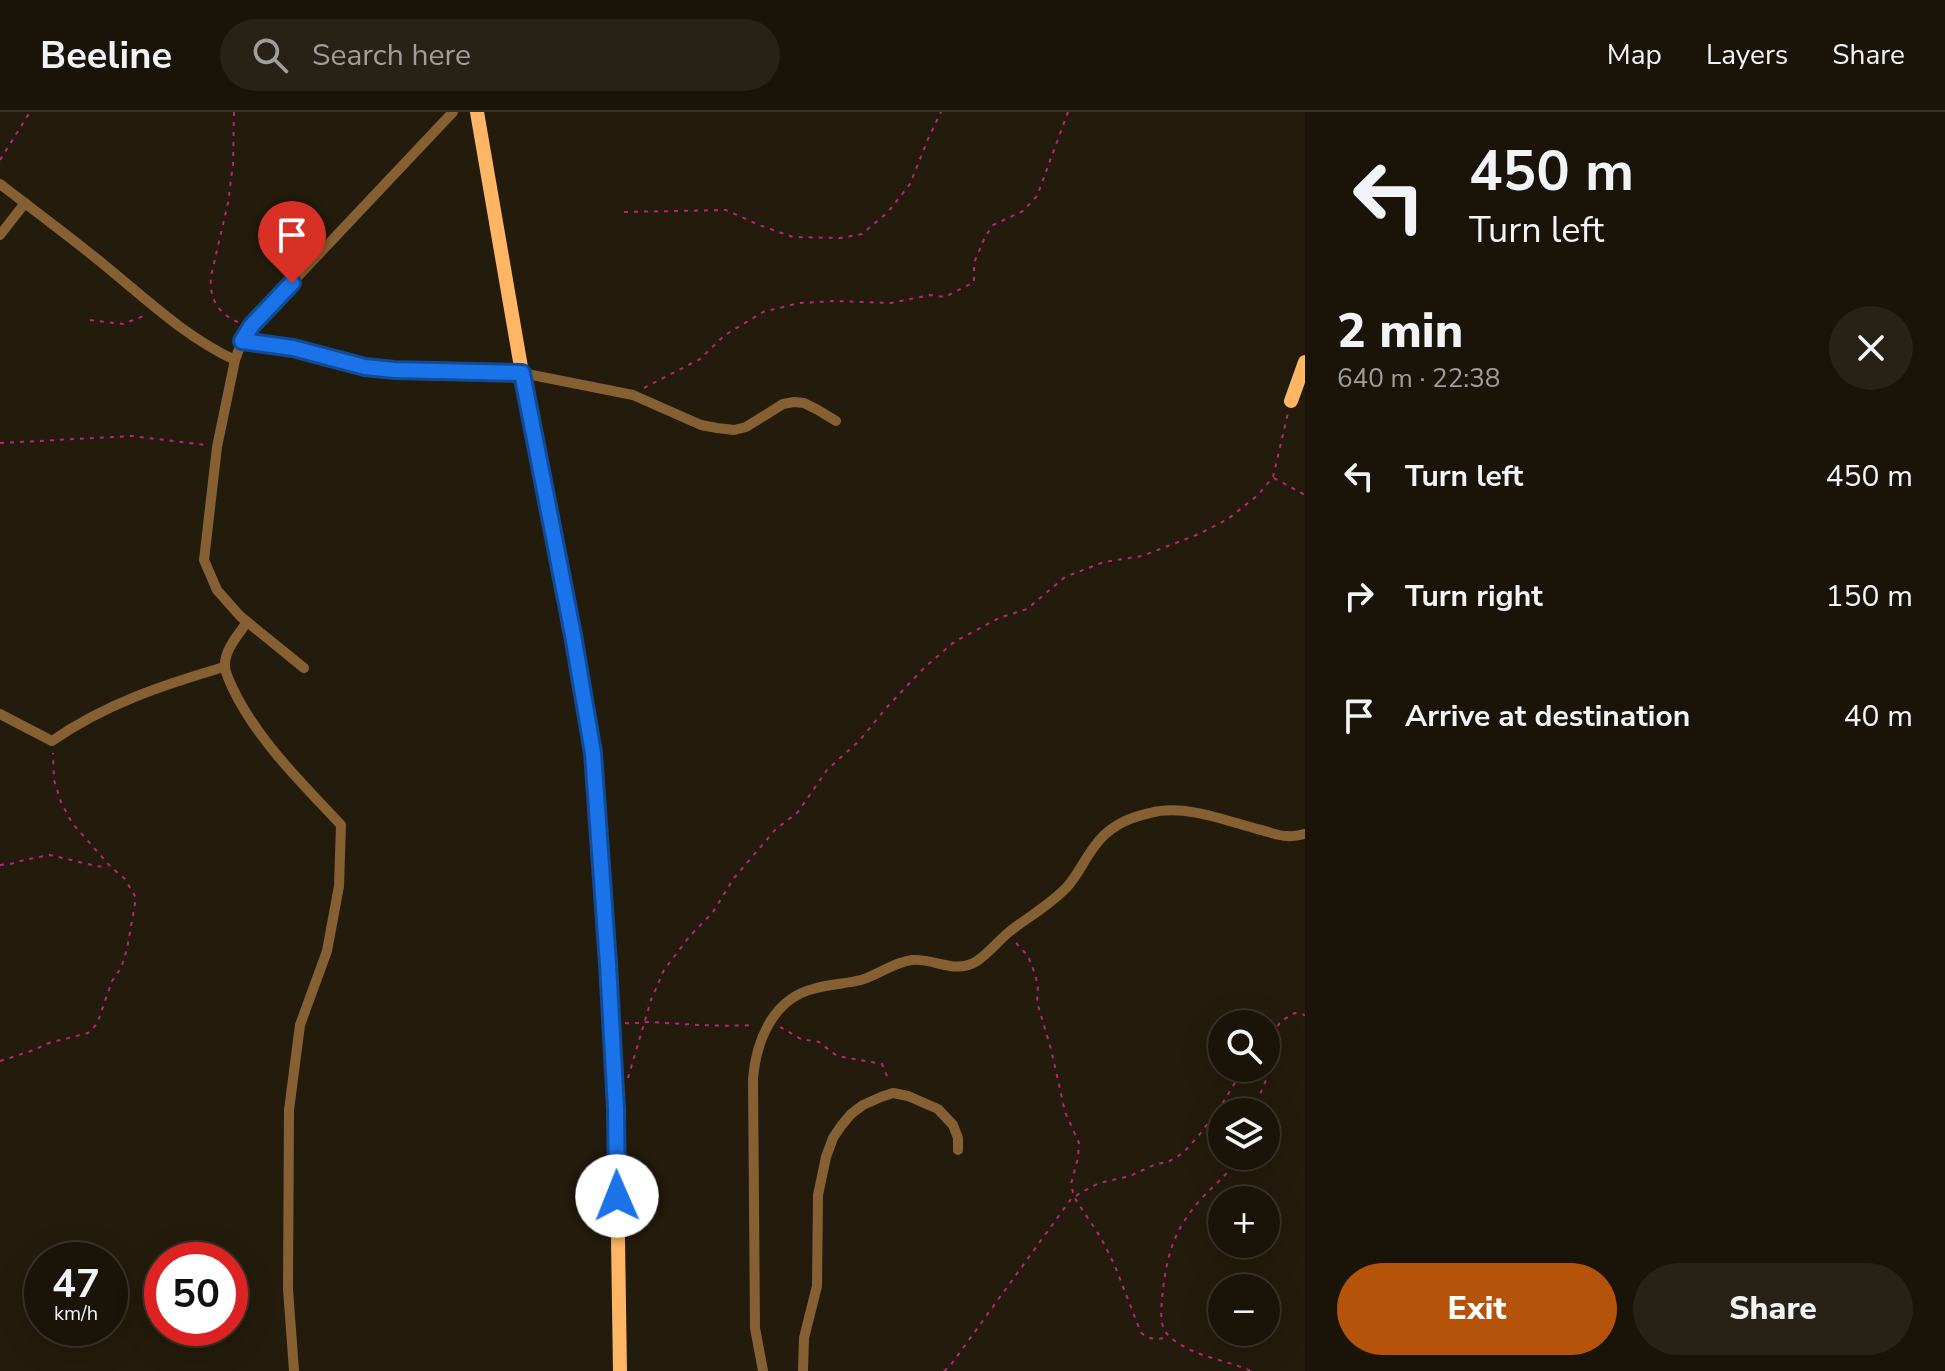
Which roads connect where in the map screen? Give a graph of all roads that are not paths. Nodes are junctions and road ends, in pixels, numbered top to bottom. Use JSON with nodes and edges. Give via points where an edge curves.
{"nodes":[{"id":1,"x":453,"y":112,"type":"edge"},
{"id":2,"x":477,"y":112,"type":"edge"},
{"id":3,"x":0,"y":184,"type":"edge"},
{"id":4,"x":25,"y":203,"type":"junction"},
{"id":5,"x":0,"y":235,"type":"edge"},
{"id":6,"x":242,"y":341,"type":"junction"},
{"id":7,"x":235,"y":360,"type":"junction"},
{"id":8,"x":1305,"y":362,"type":"edge"},
{"id":9,"x":522,"y":373,"type":"junction"},
{"id":10,"x":1291,"y":401,"type":"road end"},
{"id":11,"x":836,"y":421,"type":"dead end"},
{"id":12,"x":247,"y":622,"type":"junction"},
{"id":13,"x":224,"y":667,"type":"junction"},
{"id":14,"x":304,"y":668,"type":"dead end"},
{"id":15,"x":0,"y":714,"type":"edge"},
{"id":16,"x":1305,"y":834,"type":"edge"},
{"id":17,"x":958,"y":1150,"type":"dead end"},
{"id":18,"x":294,"y":1371,"type":"edge"},
{"id":19,"x":620,"y":1371,"type":"edge"},
{"id":20,"x":763,"y":1371,"type":"edge"},
{"id":21,"x":803,"y":1371,"type":"edge"}],
"edges":[{"from":1,"to":6,"type":"street"},
{"from":2,"to":9,"type":"main road"},
{"from":3,"to":4,"type":"street"},
{"from":4,"to":5,"type":"street"},
{"from":4,"to":7,"type":"street","via":[[159,312]]},
{"from":6,"to":7,"type":"street"},
{"from":6,"to":9,"type":"street","via":[[365,367]]},
{"from":7,"to":12,"type":"street","via":[[217,447],[204,560],[217,590]]},
{"from":8,"to":10,"type":"main road"},
{"from":9,"to":11,"type":"street","via":[[633,395],[717,428],[746,427],[794,402]]},
{"from":9,"to":19,"type":"main road","via":[[590,730],[616,1109]]},
{"from":12,"to":13,"type":"street","via":[[227,652]]},
{"from":12,"to":14,"type":"street"},
{"from":13,"to":15,"type":"street","via":[[121,702],[52,741]]},
{"from":13,"to":18,"type":"street","via":[[244,711],[341,825],[339,886],[327,951],[300,1025],[289,1110],[288,1289]]},
{"from":16,"to":20,"type":"street","via":[[1286,836],[1173,810],[1137,816],[1105,834],[1066,888],[976,961],[961,967],[913,960],[788,1001],[768,1025],[753,1079],[755,1328]]},
{"from":17,"to":21,"type":"street","via":[[953,1125],[938,1109],[893,1093],[863,1105],[833,1138],[818,1195],[817,1286],[804,1338]]}]}
